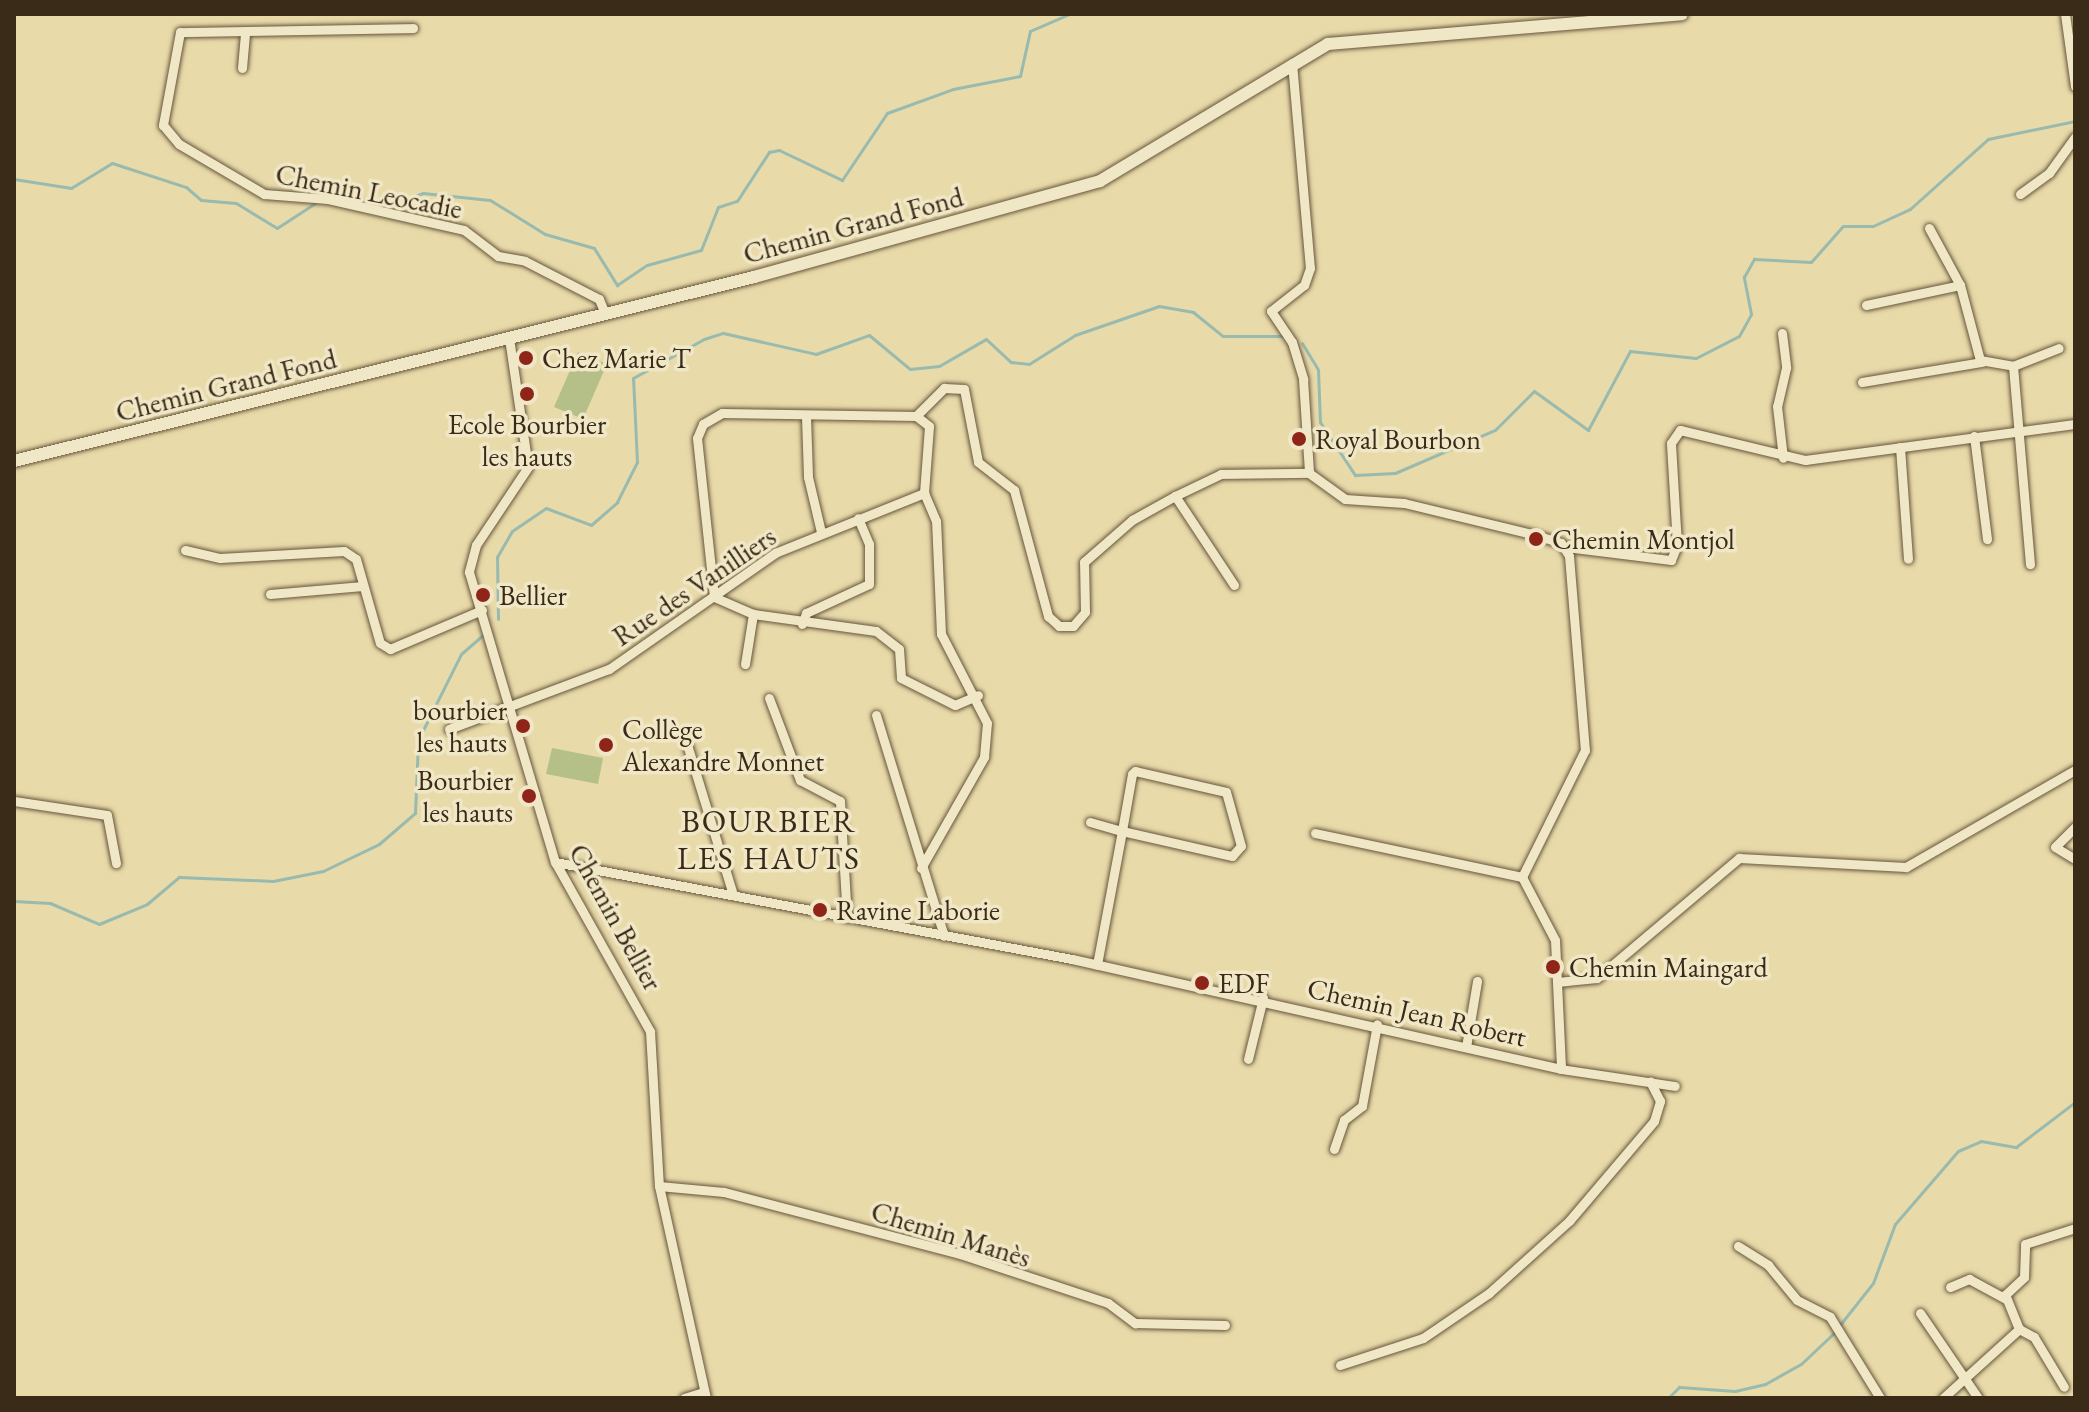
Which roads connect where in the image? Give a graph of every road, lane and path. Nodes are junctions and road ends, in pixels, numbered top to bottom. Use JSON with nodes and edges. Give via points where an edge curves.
{"nodes":[{"id":1,"x":1682,"y":14,"type":"edge"},
{"id":2,"x":2065,"y":14,"type":"edge"},
{"id":3,"x":413,"y":28,"type":"dead end"},
{"id":4,"x":245,"y":33,"type":"junction"},
{"id":5,"x":1292,"y":63,"type":"junction"},
{"id":6,"x":242,"y":68,"type":"dead end"},
{"id":7,"x":2075,"y":86,"type":"edge"},
{"id":8,"x":2075,"y":137,"type":"edge"},
{"id":9,"x":2020,"y":194,"type":"dead end"},
{"id":10,"x":1929,"y":228,"type":"dead end"},
{"id":11,"x":1960,"y":285,"type":"junction"},
{"id":12,"x":1866,"y":305,"type":"dead end"},
{"id":13,"x":605,"y":314,"type":"junction"},
{"id":14,"x":1782,"y":333,"type":"dead end"},
{"id":15,"x":509,"y":338,"type":"junction"},
{"id":16,"x":2059,"y":348,"type":"dead end"},
{"id":17,"x":1982,"y":362,"type":"junction"},
{"id":18,"x":2013,"y":366,"type":"junction"},
{"id":19,"x":1862,"y":382,"type":"dead end"},
{"id":20,"x":806,"y":416,"type":"junction"},
{"id":21,"x":916,"y":416,"type":"junction"},
{"id":22,"x":2075,"y":424,"type":"edge"},
{"id":23,"x":2021,"y":430,"type":"junction"},
{"id":24,"x":1974,"y":436,"type":"junction"},
{"id":25,"x":1900,"y":447,"type":"junction"},
{"id":26,"x":1783,"y":458,"type":"junction"},
{"id":27,"x":14,"y":461,"type":"edge"},
{"id":28,"x":1309,"y":473,"type":"junction"},
{"id":29,"x":924,"y":493,"type":"junction"},
{"id":30,"x":1175,"y":496,"type":"junction"},
{"id":31,"x":858,"y":518,"type":"junction"},
{"id":32,"x":821,"y":532,"type":"junction"},
{"id":33,"x":1987,"y":539,"type":"dead end"},
{"id":34,"x":1566,"y":547,"type":"junction"},
{"id":35,"x":185,"y":550,"type":"dead end"},
{"id":36,"x":1908,"y":559,"type":"dead end"},
{"id":37,"x":2030,"y":564,"type":"dead end"},
{"id":38,"x":1234,"y":585,"type":"dead end"},
{"id":39,"x":363,"y":586,"type":"junction"},
{"id":40,"x":270,"y":594,"type":"dead end"},
{"id":41,"x":714,"y":597,"type":"junction"},
{"id":42,"x":482,"y":610,"type":"junction"},
{"id":43,"x":753,"y":614,"type":"junction"},
{"id":44,"x":802,"y":624,"type":"junction"},
{"id":45,"x":745,"y":664,"type":"dead end"},
{"id":46,"x":978,"y":695,"type":"junction"},
{"id":47,"x":769,"y":698,"type":"dead end"},
{"id":48,"x":511,"y":705,"type":"junction"},
{"id":49,"x":876,"y":715,"type":"dead end"},
{"id":50,"x":449,"y":729,"type":"dead end"},
{"id":51,"x":686,"y":741,"type":"dead end"},
{"id":52,"x":2075,"y":770,"type":"edge"},
{"id":53,"x":14,"y":801,"type":"edge"},
{"id":54,"x":1090,"y":822,"type":"dead end"},
{"id":55,"x":2075,"y":827,"type":"edge"},
{"id":56,"x":1122,"y":831,"type":"junction"},
{"id":57,"x":1315,"y":833,"type":"dead end"},
{"id":58,"x":2075,"y":859,"type":"edge"},
{"id":59,"x":555,"y":862,"type":"junction"},
{"id":60,"x":116,"y":863,"type":"dead end"},
{"id":61,"x":921,"y":868,"type":"junction"},
{"id":62,"x":1522,"y":877,"type":"junction"},
{"id":63,"x":733,"y":895,"type":"junction"},
{"id":64,"x":847,"y":918,"type":"junction"},
{"id":65,"x":944,"y":936,"type":"junction"},
{"id":66,"x":1097,"y":965,"type":"junction"},
{"id":67,"x":1477,"y":981,"type":"dead end"},
{"id":68,"x":1558,"y":982,"type":"junction"},
{"id":69,"x":1263,"y":998,"type":"junction"},
{"id":70,"x":1377,"y":1024,"type":"junction"},
{"id":71,"x":1466,"y":1047,"type":"junction"},
{"id":72,"x":1248,"y":1059,"type":"dead end"},
{"id":73,"x":1561,"y":1069,"type":"junction"},
{"id":74,"x":1650,"y":1081,"type":"junction"},
{"id":75,"x":1675,"y":1086,"type":"dead end"},
{"id":76,"x":1334,"y":1149,"type":"dead end"},
{"id":77,"x":659,"y":1186,"type":"junction"},
{"id":78,"x":2075,"y":1228,"type":"edge"},
{"id":79,"x":1738,"y":1246,"type":"dead end"},
{"id":80,"x":1950,"y":1287,"type":"dead end"},
{"id":81,"x":2006,"y":1299,"type":"junction"},
{"id":82,"x":1920,"y":1313,"type":"dead end"},
{"id":83,"x":1225,"y":1325,"type":"dead end"},
{"id":84,"x":2019,"y":1329,"type":"junction"},
{"id":85,"x":1340,"y":1365,"type":"dead end"},
{"id":86,"x":1963,"y":1378,"type":"junction"},
{"id":87,"x":2064,"y":1387,"type":"dead end"},
{"id":88,"x":705,"y":1395,"type":"edge"},
{"id":89,"x":684,"y":1398,"type":"edge"},
{"id":90,"x":1880,"y":1398,"type":"edge"},
{"id":91,"x":1943,"y":1398,"type":"edge"},
{"id":92,"x":1978,"y":1398,"type":"edge"}],
"edges":[{"from":1,"to":5,"type":"street","name":"Chemin Grand Fond","via":[[1349,41]]},
{"from":2,"to":7,"type":"street"},
{"from":3,"to":4,"type":"street"},
{"from":4,"to":6,"type":"street"},
{"from":4,"to":13,"type":"street","name":"Chemin Leocadie","via":[[180,32],[162,117],[186,148],[271,196],[328,199],[464,230],[498,256],[525,261],[599,299]]},
{"from":5,"to":13,"type":"street","name":"Chemin Grand Fond","via":[[1100,181]]},
{"from":5,"to":28,"type":"street","via":[[1310,268],[1304,285],[1271,311],[1292,342],[1303,379]]},
{"from":8,"to":9,"type":"street","via":[[2049,173]]},
{"from":10,"to":11,"type":"street"},
{"from":11,"to":12,"type":"street"},
{"from":11,"to":17,"type":"street"},
{"from":13,"to":15,"type":"street","name":"Chemin Grand Fond"},
{"from":14,"to":26,"type":"street","via":[[1786,368],[1777,406]]},
{"from":15,"to":27,"type":"street","name":"Chemin Grand Fond"},
{"from":15,"to":42,"type":"street","name":"Chemin Bellier","via":[[528,467],[469,559]]},
{"from":16,"to":18,"type":"street"},
{"from":17,"to":18,"type":"street"},
{"from":17,"to":19,"type":"street"},
{"from":18,"to":23,"type":"street"},
{"from":20,"to":21,"type":"street"},
{"from":20,"to":32,"type":"street","via":[[809,485]]},
{"from":20,"to":41,"type":"street","via":[[722,413],[703,424],[696,449]]},
{"from":21,"to":29,"type":"street","via":[[929,426]]},
{"from":21,"to":30,"type":"street","via":[[944,388],[964,389],[978,462],[1014,490],[1048,616],[1059,626],[1073,626],[1085,612],[1079,584],[1084,562],[1132,520]]},
{"from":22,"to":23,"type":"street"},
{"from":23,"to":24,"type":"street"},
{"from":23,"to":37,"type":"street"},
{"from":24,"to":25,"type":"street"},
{"from":24,"to":33,"type":"street"},
{"from":25,"to":26,"type":"street"},
{"from":25,"to":36,"type":"street"},
{"from":26,"to":34,"type":"street","via":[[1680,430],[1671,443],[1677,545],[1671,560]]},
{"from":28,"to":30,"type":"street","via":[[1221,474]]},
{"from":28,"to":34,"type":"street","via":[[1345,499],[1404,503]]},
{"from":29,"to":31,"type":"street","name":"Rue des Vanilliers"},
{"from":29,"to":46,"type":"street","via":[[936,521],[941,634]]},
{"from":30,"to":38,"type":"street"},
{"from":31,"to":32,"type":"street","name":"Rue des Vanilliers"},
{"from":31,"to":44,"type":"street","via":[[869,544],[869,584],[806,613]]},
{"from":32,"to":41,"type":"street","name":"Rue des Vanilliers","via":[[775,553]]},
{"from":34,"to":62,"type":"street","via":[[1585,750]]},
{"from":35,"to":39,"type":"street","via":[[220,558],[344,551],[356,559]]},
{"from":39,"to":40,"type":"street"},
{"from":39,"to":42,"type":"street","via":[[380,643],[390,649]]},
{"from":41,"to":43,"type":"street"},
{"from":41,"to":48,"type":"street","name":"Rue des Vanilliers","via":[[609,669]]},
{"from":42,"to":48,"type":"street","name":"Chemin Bellier"},
{"from":43,"to":44,"type":"street"},
{"from":43,"to":45,"type":"street"},
{"from":44,"to":46,"type":"street","via":[[876,631],[899,649],[901,678],[955,705]]},
{"from":46,"to":61,"type":"street","via":[[987,723],[984,757]]},
{"from":47,"to":64,"type":"street","via":[[800,780],[836,795],[843,809]]},
{"from":48,"to":50,"type":"street","name":"Rue des Vanilliers"},
{"from":48,"to":59,"type":"street","name":"Chemin Bellier"},
{"from":49,"to":61,"type":"street"},
{"from":51,"to":63,"type":"street"},
{"from":52,"to":68,"type":"street","via":[[1906,867],[1739,858],[1597,978]]},
{"from":53,"to":60,"type":"street","via":[[107,815]]},
{"from":54,"to":56,"type":"street"},
{"from":55,"to":58,"type":"street","via":[[2055,847]]},
{"from":56,"to":56,"type":"street","via":[[1232,856],[1241,852],[1226,792],[1141,771],[1132,774]]},
{"from":56,"to":66,"type":"street"},
{"from":57,"to":62,"type":"street"},
{"from":59,"to":63,"type":"street","name":"Chemin Jean Robert"},
{"from":59,"to":77,"type":"street","name":"Chemin Bellier","via":[[650,1031]]},
{"from":61,"to":65,"type":"street"},
{"from":62,"to":68,"type":"street","name":"Chemin Jean Robert","via":[[1555,940]]},
{"from":63,"to":64,"type":"street","name":"Chemin Jean Robert"},
{"from":64,"to":65,"type":"street","name":"Chemin Jean Robert"},
{"from":65,"to":66,"type":"street","name":"Chemin Jean Robert"},
{"from":66,"to":69,"type":"street","name":"Chemin Jean Robert"},
{"from":67,"to":71,"type":"street"},
{"from":68,"to":73,"type":"street","name":"Chemin Jean Robert"},
{"from":69,"to":70,"type":"street","name":"Chemin Jean Robert"},
{"from":69,"to":72,"type":"street","name":"Chemin Jean Robert"},
{"from":70,"to":71,"type":"street","name":"Chemin Jean Robert"},
{"from":70,"to":76,"type":"street","via":[[1362,1106],[1343,1122]]},
{"from":71,"to":73,"type":"street","name":"Chemin Jean Robert"},
{"from":73,"to":74,"type":"street","name":"Chemin Jean Robert"},
{"from":74,"to":75,"type":"street","name":"Chemin Jean Robert"},
{"from":74,"to":85,"type":"street","via":[[1660,1101],[1654,1121],[1569,1221],[1489,1293],[1423,1338]]},
{"from":77,"to":83,"type":"street","name":"Chemin Manès","via":[[724,1192],[960,1254],[1108,1303],[1135,1323]]},
{"from":77,"to":88,"type":"street","name":"Chemin Bellier"},
{"from":78,"to":81,"type":"street","via":[[2025,1244],[2025,1274],[2008,1287]]},
{"from":79,"to":90,"type":"street","via":[[1768,1265],[1797,1300],[1830,1317]]},
{"from":80,"to":81,"type":"street","via":[[1969,1279]]},
{"from":81,"to":84,"type":"street"},
{"from":82,"to":86,"type":"street"},
{"from":84,"to":86,"type":"street"},
{"from":84,"to":87,"type":"street","via":[[2034,1337]]},
{"from":86,"to":91,"type":"street"},
{"from":86,"to":92,"type":"street"},
{"from":88,"to":89,"type":"street"}]}
